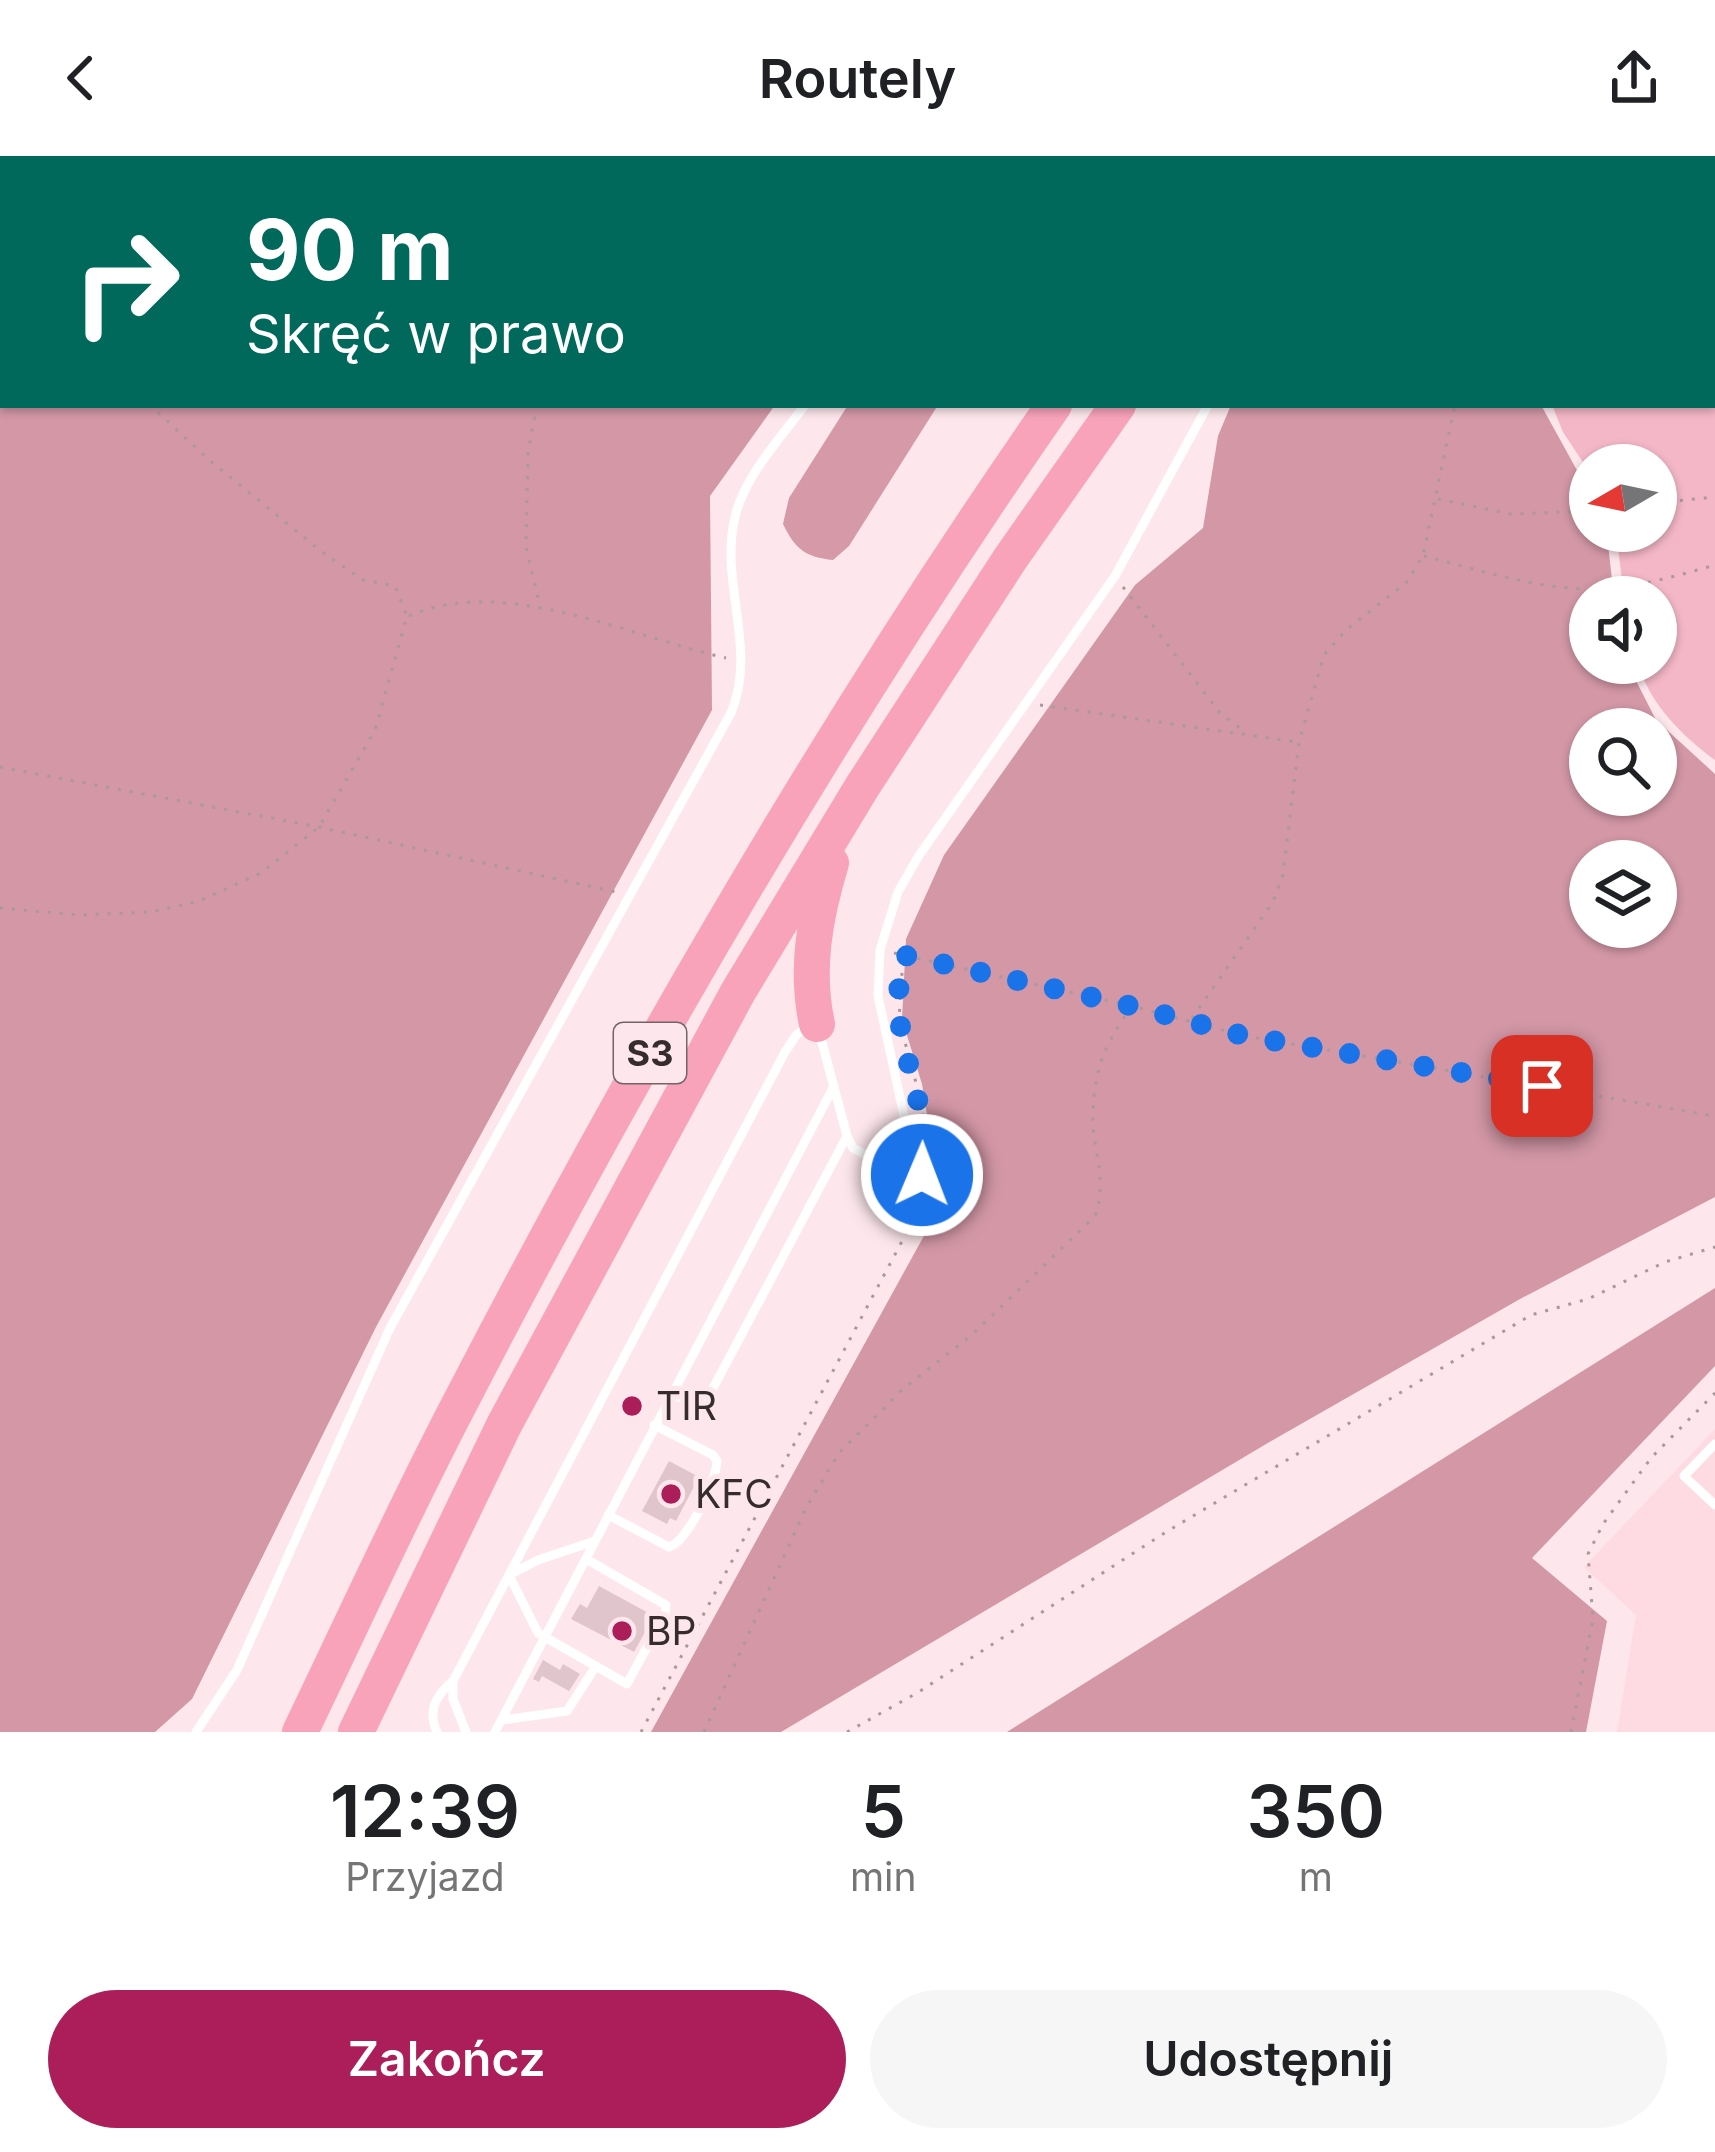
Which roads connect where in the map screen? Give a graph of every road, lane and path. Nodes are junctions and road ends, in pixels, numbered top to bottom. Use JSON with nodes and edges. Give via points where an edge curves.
{"nodes":[{"id":1,"x":153,"y":408,"type":"edge"},
{"id":2,"x":535,"y":408,"type":"edge"},
{"id":3,"x":803,"y":408,"type":"edge"},
{"id":4,"x":1052,"y":408,"type":"edge"},
{"id":5,"x":1116,"y":408,"type":"edge"},
{"id":6,"x":1206,"y":408,"type":"edge"},
{"id":7,"x":1454,"y":408,"type":"edge"},
{"id":8,"x":1715,"y":497,"type":"edge"},
{"id":9,"x":1436,"y":499,"type":"junction"},
{"id":10,"x":1677,"y":501,"type":"edge"},
{"id":11,"x":1569,"y":512,"type":"edge"},
{"id":12,"x":1423,"y":555,"type":"junction"},
{"id":13,"x":1715,"y":565,"type":"edge"},
{"id":14,"x":1115,"y":576,"type":"junction"},
{"id":15,"x":540,"y":608,"type":"junction"},
{"id":16,"x":407,"y":616,"type":"junction"},
{"id":17,"x":742,"y":662,"type":"junction"},
{"id":18,"x":1026,"y":703,"type":"junction"},
{"id":19,"x":1247,"y":733,"type":"junction"},
{"id":20,"x":1299,"y":742,"type":"junction"},
{"id":21,"x":0,"y":767,"type":"edge"},
{"id":22,"x":862,"y":788,"type":"junction"},
{"id":23,"x":319,"y":827,"type":"junction"},
{"id":24,"x":631,"y":895,"type":"junction"},
{"id":25,"x":0,"y":908,"type":"edge"},
{"id":26,"x":1132,"y":1006,"type":"junction"},
{"id":27,"x":1190,"y":1019,"type":"junction"},
{"id":28,"x":817,"y":1024,"type":"junction"},
{"id":29,"x":834,"y":1086,"type":"junction"},
{"id":30,"x":1715,"y":1117,"type":"edge"},
{"id":31,"x":847,"y":1136,"type":"junction"},
{"id":32,"x":1715,"y":1247,"type":"edge"},
{"id":33,"x":671,"y":1393,"type":"junction"},
{"id":34,"x":1715,"y":1393,"type":"edge"},
{"id":35,"x":654,"y":1425,"type":"junction"},
{"id":36,"x":1715,"y":1444,"type":"edge"},
{"id":37,"x":1715,"y":1505,"type":"edge"},
{"id":38,"x":608,"y":1516,"type":"junction"},
{"id":39,"x":595,"y":1541,"type":"junction"},
{"id":40,"x":586,"y":1559,"type":"junction"},
{"id":41,"x":509,"y":1575,"type":"junction"},
{"id":42,"x":545,"y":1638,"type":"junction"},
{"id":43,"x":596,"y":1666,"type":"junction"},
{"id":44,"x":453,"y":1681,"type":"junction"},
{"id":45,"x":502,"y":1720,"type":"junction"},
{"id":46,"x":196,"y":1732,"type":"edge"},
{"id":47,"x":300,"y":1732,"type":"edge"},
{"id":48,"x":356,"y":1732,"type":"edge"},
{"id":49,"x":437,"y":1732,"type":"edge"},
{"id":50,"x":466,"y":1732,"type":"edge"},
{"id":51,"x":495,"y":1732,"type":"edge"},
{"id":52,"x":641,"y":1732,"type":"edge"},
{"id":53,"x":704,"y":1732,"type":"edge"},
{"id":54,"x":847,"y":1732,"type":"edge"},
{"id":55,"x":1570,"y":1732,"type":"edge"}],
"edges":[{"from":1,"to":16,"type":"path","via":[[322,552],[363,580],[395,586]]},
{"from":2,"to":15,"type":"path","via":[[526,547]]},
{"from":3,"to":17,"type":"lane","via":[[734,518]]},
{"from":4,"to":47,"type":"highway","number":"S3","via":[[968,528],[696,968],[462,1398]]},
{"from":5,"to":22,"type":"highway","number":"S3"},
{"from":6,"to":14,"type":"lane"},
{"from":7,"to":9,"type":"path"},
{"from":8,"to":10,"type":"path"},
{"from":9,"to":11,"type":"path","via":[[1511,514]]},
{"from":9,"to":12,"type":"path"},
{"from":12,"to":13,"type":"path","via":[[1581,588]]},
{"from":12,"to":20,"type":"path","via":[[1408,582],[1324,655]]},
{"from":14,"to":18,"type":"lane"},
{"from":14,"to":19,"type":"path","via":[[1220,713]]},
{"from":15,"to":16,"type":"path","via":[[470,601]]},
{"from":15,"to":17,"type":"path"},
{"from":16,"to":23,"type":"path","via":[[375,730]]},
{"from":17,"to":24,"type":"lane","via":[[731,713]]},
{"from":18,"to":19,"type":"path"},
{"from":18,"to":31,"type":"lane","via":[[907,874],[884,933],[878,996],[907,1115],[904,1134],[868,1156]]},
{"from":19,"to":20,"type":"path"},
{"from":20,"to":27,"type":"path","via":[[1273,902]]},
{"from":21,"to":23,"type":"path"},
{"from":22,"to":28,"type":"highway","via":[[817,919]]},
{"from":22,"to":48,"type":"highway","number":"S3","via":[[738,992],[504,1424]]},
{"from":23,"to":24,"type":"path"},
{"from":23,"to":25,"type":"path","via":[[261,873],[199,901],[80,915]]},
{"from":24,"to":46,"type":"lane","via":[[390,1328],[237,1670]]},
{"from":26,"to":27,"type":"path"},
{"from":26,"to":52,"type":"path","via":[[903,955],[899,1020],[926,1148],[908,1230]]},
{"from":26,"to":53,"type":"path","via":[[1103,1047],[1092,1113],[1103,1192],[1095,1216],[839,1453]]},
{"from":27,"to":30,"type":"path","via":[[1245,1036]]},
{"from":28,"to":29,"type":"lane"},
{"from":28,"to":41,"type":"lane","via":[[792,1039]]},
{"from":29,"to":31,"type":"lane"},
{"from":29,"to":33,"type":"lane"},
{"from":31,"to":33,"type":"lane","via":[[702,1408]]},
{"from":32,"to":54,"type":"path","via":[[1531,1315]]},
{"from":33,"to":35,"type":"lane"},
{"from":34,"to":55,"type":"path","via":[[1651,1458],[1588,1554],[1593,1619]]},
{"from":35,"to":38,"type":"lane"},
{"from":35,"to":38,"type":"lane","via":[[717,1461],[683,1540],[669,1547]]},
{"from":36,"to":37,"type":"lane","via":[[1684,1476]]},
{"from":38,"to":39,"type":"lane"},
{"from":39,"to":40,"type":"lane"},
{"from":39,"to":41,"type":"lane"},
{"from":40,"to":42,"type":"lane"},
{"from":40,"to":43,"type":"lane","via":[[666,1606],[627,1684]]},
{"from":41,"to":42,"type":"lane"},
{"from":41,"to":44,"type":"lane"},
{"from":42,"to":43,"type":"lane"},
{"from":42,"to":45,"type":"lane"},
{"from":43,"to":45,"type":"lane","via":[[567,1712]]},
{"from":44,"to":49,"type":"lane","via":[[434,1705]]},
{"from":44,"to":50,"type":"lane"},
{"from":45,"to":51,"type":"lane"}]}
